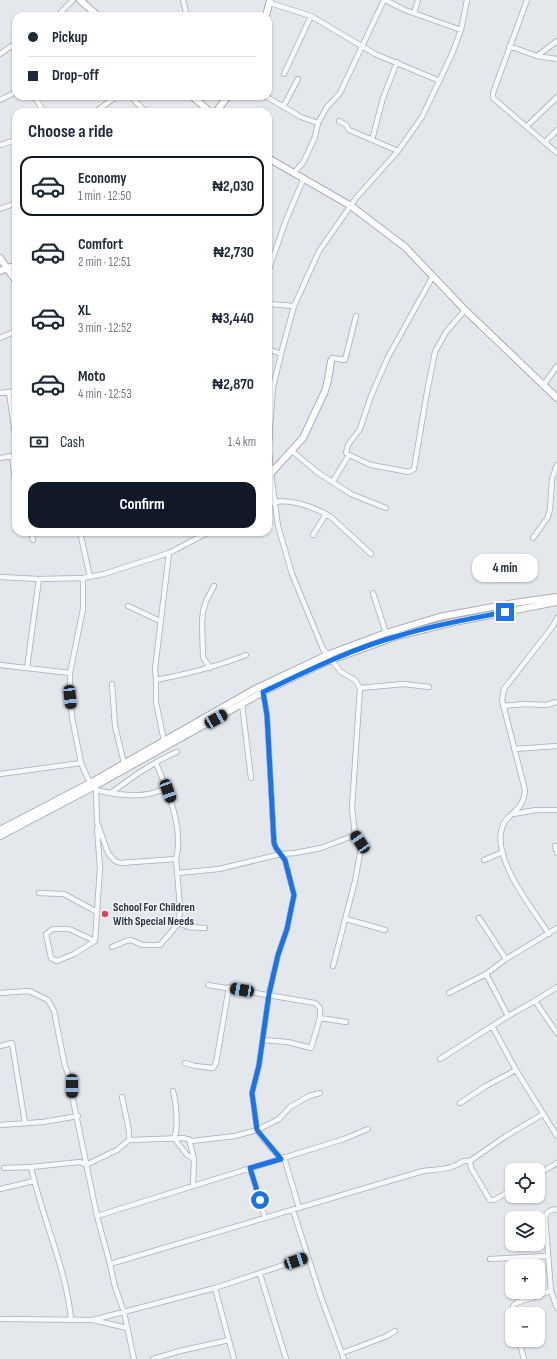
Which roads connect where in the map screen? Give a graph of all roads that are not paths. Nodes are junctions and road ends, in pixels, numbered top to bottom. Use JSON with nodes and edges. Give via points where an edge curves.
{"nodes":[{"id":1,"x":73,"y":0,"type":"edge"},
{"id":2,"x":80,"y":0,"type":"edge"},
{"id":3,"x":183,"y":0,"type":"edge"},
{"id":4,"x":385,"y":0,"type":"edge"},
{"id":5,"x":418,"y":0,"type":"edge"},
{"id":6,"x":467,"y":0,"type":"edge"},
{"id":7,"x":527,"y":0,"type":"edge"},
{"id":8,"x":270,"y":2,"type":"edge"},
{"id":9,"x":61,"y":12,"type":"edge"},
{"id":10,"x":94,"y":12,"type":"edge"},
{"id":11,"x":186,"y":12,"type":"edge"},
{"id":12,"x":267,"y":12,"type":"edge"},
{"id":13,"x":414,"y":13,"type":"junction"},
{"id":14,"x":311,"y":16,"type":"junction"},
{"id":15,"x":461,"y":30,"type":"junction"},
{"id":16,"x":557,"y":41,"type":"edge"},
{"id":17,"x":12,"y":46,"type":"edge"},
{"id":18,"x":509,"y":46,"type":"junction"},
{"id":19,"x":361,"y":47,"type":"junction"},
{"id":20,"x":0,"y":54,"type":"edge"},
{"id":21,"x":537,"y":56,"type":"junction"},
{"id":22,"x":557,"y":59,"type":"edge"},
{"id":23,"x":397,"y":62,"type":"junction"},
{"id":24,"x":284,"y":74,"type":"dead end"},
{"id":25,"x":298,"y":79,"type":"dead end"},
{"id":26,"x":440,"y":81,"type":"junction"},
{"id":27,"x":12,"y":94,"type":"edge"},
{"id":28,"x":557,"y":97,"type":"edge"},
{"id":29,"x":0,"y":100,"type":"edge"},
{"id":30,"x":112,"y":100,"type":"edge"},
{"id":31,"x":134,"y":100,"type":"edge"},
{"id":32,"x":196,"y":100,"type":"edge"},
{"id":33,"x":272,"y":100,"type":"edge"},
{"id":34,"x":283,"y":107,"type":"junction"},
{"id":35,"x":100,"y":108,"type":"edge"},
{"id":36,"x":142,"y":108,"type":"edge"},
{"id":37,"x":206,"y":108,"type":"edge"},
{"id":38,"x":339,"y":121,"type":"dead end"},
{"id":39,"x":318,"y":123,"type":"junction"},
{"id":40,"x":526,"y":126,"type":"junction"},
{"id":41,"x":557,"y":130,"type":"edge"},
{"id":42,"x":372,"y":140,"type":"junction"},
{"id":43,"x":12,"y":141,"type":"edge"},
{"id":44,"x":545,"y":142,"type":"junction"},
{"id":45,"x":0,"y":145,"type":"edge"},
{"id":46,"x":398,"y":151,"type":"junction"},
{"id":47,"x":557,"y":153,"type":"edge"},
{"id":48,"x":272,"y":160,"type":"edge"},
{"id":49,"x":294,"y":173,"type":"junction"},
{"id":50,"x":304,"y":178,"type":"junction"},
{"id":51,"x":12,"y":204,"type":"edge"},
{"id":52,"x":351,"y":206,"type":"junction"},
{"id":53,"x":0,"y":209,"type":"edge"},
{"id":54,"x":0,"y":258,"type":"edge"},
{"id":55,"x":272,"y":260,"type":"edge"},
{"id":56,"x":12,"y":267,"type":"edge"},
{"id":57,"x":8,"y":269,"type":"junction"},
{"id":58,"x":0,"y":271,"type":"edge"},
{"id":59,"x":12,"y":275,"type":"edge"},
{"id":60,"x":433,"y":276,"type":"junction"},
{"id":61,"x":272,"y":304,"type":"edge"},
{"id":62,"x":294,"y":306,"type":"junction"},
{"id":63,"x":465,"y":310,"type":"junction"},
{"id":64,"x":356,"y":316,"type":"dead end"},
{"id":65,"x":12,"y":333,"type":"edge"},
{"id":66,"x":0,"y":338,"type":"edge"},
{"id":67,"x":272,"y":351,"type":"edge"},
{"id":68,"x":281,"y":354,"type":"junction"},
{"id":69,"x":331,"y":361,"type":"joint"},
{"id":70,"x":557,"y":366,"type":"edge"},
{"id":71,"x":272,"y":383,"type":"edge"},
{"id":72,"x":543,"y":386,"type":"junction"},
{"id":73,"x":12,"y":392,"type":"edge"},
{"id":74,"x":0,"y":393,"type":"edge"},
{"id":75,"x":9,"y":393,"type":"junction"},
{"id":76,"x":557,"y":398,"type":"edge"},
{"id":77,"x":12,"y":414,"type":"edge"},
{"id":78,"x":292,"y":451,"type":"junction"},
{"id":79,"x":12,"y":455,"type":"edge"},
{"id":80,"x":349,"y":455,"type":"junction"},
{"id":81,"x":0,"y":458,"type":"edge"},
{"id":82,"x":557,"y":465,"type":"edge"},
{"id":83,"x":272,"y":470,"type":"edge"},
{"id":84,"x":333,"y":481,"type":"junction"},
{"id":85,"x":272,"y":487,"type":"edge"},
{"id":86,"x":275,"y":501,"type":"junction"},
{"id":87,"x":272,"y":502,"type":"edge"},
{"id":88,"x":386,"y":508,"type":"dead end"},
{"id":89,"x":326,"y":514,"type":"junction"},
{"id":90,"x":32,"y":536,"type":"edge"},
{"id":91,"x":81,"y":536,"type":"edge"},
{"id":92,"x":202,"y":536,"type":"edge"},
{"id":93,"x":313,"y":536,"type":"dead end"},
{"id":94,"x":533,"y":538,"type":"dead end"},
{"id":95,"x":33,"y":540,"type":"dead end"},
{"id":96,"x":169,"y":553,"type":"junction"},
{"id":97,"x":371,"y":554,"type":"dead end"},
{"id":98,"x":0,"y":577,"type":"edge"},
{"id":99,"x":90,"y":577,"type":"junction"},
{"id":100,"x":83,"y":578,"type":"junction"},
{"id":101,"x":39,"y":579,"type":"junction"},
{"id":102,"x":214,"y":586,"type":"dead end"},
{"id":103,"x":373,"y":593,"type":"dead end"},
{"id":104,"x":557,"y":597,"type":"edge"},
{"id":105,"x":557,"y":602,"type":"edge"},
{"id":106,"x":128,"y":606,"type":"dead end"},
{"id":107,"x":557,"y":618,"type":"edge"},
{"id":108,"x":160,"y":621,"type":"junction"},
{"id":109,"x":386,"y":633,"type":"junction"},
{"id":110,"x":246,"y":655,"type":"dead end"},
{"id":111,"x":327,"y":655,"type":"junction"},
{"id":112,"x":331,"y":660,"type":"junction"},
{"id":113,"x":0,"y":665,"type":"edge"},
{"id":114,"x":27,"y":668,"type":"junction"},
{"id":115,"x":210,"y":668,"type":"junction"},
{"id":116,"x":70,"y":673,"type":"junction"},
{"id":117,"x":156,"y":680,"type":"junction"},
{"id":118,"x":112,"y":684,"type":"dead end"},
{"id":119,"x":429,"y":687,"type":"dead end"},
{"id":120,"x":360,"y":688,"type":"junction"},
{"id":121,"x":263,"y":692,"type":"junction"},
{"id":122,"x":557,"y":702,"type":"edge"},
{"id":123,"x":242,"y":704,"type":"junction"},
{"id":124,"x":503,"y":706,"type":"junction"},
{"id":125,"x":164,"y":741,"type":"junction"},
{"id":126,"x":557,"y":746,"type":"edge"},
{"id":127,"x":514,"y":749,"type":"junction"},
{"id":128,"x":177,"y":752,"type":"dead end"},
{"id":129,"x":81,"y":763,"type":"junction"},
{"id":130,"x":124,"y":763,"type":"junction"},
{"id":131,"x":156,"y":763,"type":"junction"},
{"id":132,"x":0,"y":774,"type":"edge"},
{"id":133,"x":251,"y":778,"type":"dead end"},
{"id":134,"x":93,"y":787,"type":"junction"},
{"id":135,"x":167,"y":789,"type":"junction"},
{"id":136,"x":111,"y":793,"type":"junction"},
{"id":137,"x":557,"y":810,"type":"edge"},
{"id":138,"x":513,"y":814,"type":"junction"},
{"id":139,"x":97,"y":822,"type":"junction"},
{"id":140,"x":1,"y":827,"type":"edge"},
{"id":141,"x":355,"y":835,"type":"junction"},
{"id":142,"x":0,"y":836,"type":"edge"},
{"id":143,"x":556,"y":846,"type":"dead end"},
{"id":144,"x":503,"y":852,"type":"junction"},
{"id":145,"x":557,"y":853,"type":"edge"},
{"id":146,"x":281,"y":854,"type":"junction"},
{"id":147,"x":176,"y":860,"type":"junction"},
{"id":148,"x":484,"y":860,"type":"dead end"},
{"id":149,"x":178,"y":874,"type":"junction"},
{"id":150,"x":39,"y":893,"type":"dead end"},
{"id":151,"x":98,"y":912,"type":"junction"},
{"id":152,"x":479,"y":918,"type":"dead end"},
{"id":153,"x":346,"y":920,"type":"junction"},
{"id":154,"x":179,"y":923,"type":"junction"},
{"id":155,"x":205,"y":928,"type":"dead end"},
{"id":156,"x":557,"y":928,"type":"edge"},
{"id":157,"x":385,"y":930,"type":"dead end"},
{"id":158,"x":549,"y":934,"type":"junction"},
{"id":159,"x":95,"y":941,"type":"junction"},
{"id":160,"x":112,"y":947,"type":"dead end"},
{"id":161,"x":506,"y":960,"type":"junction"},
{"id":162,"x":333,"y":966,"type":"dead end"},
{"id":163,"x":486,"y":974,"type":"junction"},
{"id":164,"x":208,"y":984,"type":"dead end"},
{"id":165,"x":229,"y":987,"type":"junction"},
{"id":166,"x":557,"y":987,"type":"edge"},
{"id":167,"x":0,"y":993,"type":"edge"},
{"id":168,"x":449,"y":993,"type":"dead end"},
{"id":169,"x":269,"y":994,"type":"junction"},
{"id":170,"x":535,"y":1001,"type":"junction"},
{"id":171,"x":508,"y":1016,"type":"junction"},
{"id":172,"x":320,"y":1018,"type":"junction"},
{"id":173,"x":346,"y":1022,"type":"dead end"},
{"id":174,"x":492,"y":1026,"type":"junction"},
{"id":175,"x":557,"y":1033,"type":"edge"},
{"id":176,"x":263,"y":1040,"type":"junction"},
{"id":177,"x":0,"y":1046,"type":"edge"},
{"id":178,"x":440,"y":1059,"type":"dead end"},
{"id":179,"x":185,"y":1063,"type":"dead end"},
{"id":180,"x":516,"y":1070,"type":"junction"},
{"id":181,"x":173,"y":1091,"type":"dead end"},
{"id":182,"x":320,"y":1094,"type":"dead end"},
{"id":183,"x":122,"y":1098,"type":"dead end"},
{"id":184,"x":460,"y":1103,"type":"dead end"},
{"id":185,"x":543,"y":1114,"type":"junction"},
{"id":186,"x":78,"y":1116,"type":"junction"},
{"id":187,"x":25,"y":1123,"type":"junction"},
{"id":188,"x":0,"y":1125,"type":"edge"},
{"id":189,"x":368,"y":1129,"type":"dead end"},
{"id":190,"x":257,"y":1130,"type":"junction"},
{"id":191,"x":557,"y":1136,"type":"edge"},
{"id":192,"x":174,"y":1138,"type":"junction"},
{"id":193,"x":189,"y":1139,"type":"junction"},
{"id":194,"x":129,"y":1140,"type":"junction"},
{"id":195,"x":283,"y":1158,"type":"junction"},
{"id":196,"x":194,"y":1159,"type":"junction"},
{"id":197,"x":470,"y":1162,"type":"junction"},
{"id":198,"x":557,"y":1163,"type":"edge"},
{"id":199,"x":86,"y":1166,"type":"junction"},
{"id":200,"x":31,"y":1167,"type":"junction"},
{"id":201,"x":4,"y":1168,"type":"dead end"},
{"id":202,"x":250,"y":1168,"type":"junction"},
{"id":203,"x":545,"y":1170,"type":"edge"},
{"id":204,"x":34,"y":1182,"type":"junction"},
{"id":205,"x":193,"y":1186,"type":"junction"},
{"id":206,"x":0,"y":1189,"type":"edge"},
{"id":207,"x":505,"y":1194,"type":"edge"},
{"id":208,"x":299,"y":1208,"type":"junction"},
{"id":209,"x":557,"y":1209,"type":"edge"},
{"id":210,"x":293,"y":1210,"type":"junction"},
{"id":211,"x":96,"y":1216,"type":"junction"},
{"id":212,"x":265,"y":1218,"type":"junction"},
{"id":213,"x":548,"y":1256,"type":"junction"},
{"id":214,"x":308,"y":1257,"type":"junction"},
{"id":215,"x":490,"y":1259,"type":"dead end"},
{"id":216,"x":110,"y":1264,"type":"junction"},
{"id":217,"x":260,"y":1274,"type":"junction"},
{"id":218,"x":214,"y":1288,"type":"junction"},
{"id":219,"x":551,"y":1291,"type":"junction"},
{"id":220,"x":512,"y":1307,"type":"edge"},
{"id":221,"x":557,"y":1308,"type":"edge"},
{"id":222,"x":124,"y":1312,"type":"junction"},
{"id":223,"x":0,"y":1319,"type":"edge"},
{"id":224,"x":71,"y":1319,"type":"junction"},
{"id":225,"x":93,"y":1320,"type":"junction"},
{"id":226,"x":127,"y":1328,"type":"junction"},
{"id":227,"x":395,"y":1331,"type":"dead end"},
{"id":228,"x":229,"y":1340,"type":"junction"},
{"id":229,"x":521,"y":1347,"type":"edge"},
{"id":230,"x":342,"y":1353,"type":"junction"},
{"id":231,"x":134,"y":1359,"type":"edge"},
{"id":232,"x":153,"y":1359,"type":"edge"},
{"id":233,"x":234,"y":1359,"type":"edge"},
{"id":234,"x":286,"y":1359,"type":"edge"},
{"id":235,"x":344,"y":1359,"type":"edge"},
{"id":236,"x":524,"y":1359,"type":"edge"}],
"edges":[{"from":1,"to":9,"type":"street"},
{"from":2,"to":10,"type":"main road"},
{"from":3,"to":11,"type":"street"},
{"from":4,"to":13,"type":"street"},
{"from":4,"to":19,"type":"street"},
{"from":5,"to":13,"type":"street"},
{"from":6,"to":15,"type":"street"},
{"from":7,"to":18,"type":"street"},
{"from":8,"to":12,"type":"main road"},
{"from":8,"to":14,"type":"street"},
{"from":13,"to":15,"type":"street"},
{"from":14,"to":19,"type":"street"},
{"from":14,"to":24,"type":"street"},
{"from":15,"to":26,"type":"street"},
{"from":16,"to":21,"type":"street"},
{"from":17,"to":20,"type":"street"},
{"from":18,"to":21,"type":"street"},
{"from":18,"to":40,"type":"street","via":[[493,98]]},
{"from":19,"to":23,"type":"street"},
{"from":19,"to":39,"type":"street","via":[[340,94],[326,107]]},
{"from":21,"to":22,"type":"street"},
{"from":23,"to":26,"type":"street"},
{"from":23,"to":42,"type":"street","via":[[383,98]]},
{"from":25,"to":34,"type":"street"},
{"from":26,"to":46,"type":"street","via":[[422,117]]},
{"from":27,"to":29,"type":"street"},
{"from":28,"to":40,"type":"street"},
{"from":30,"to":35,"type":"street"},
{"from":31,"to":36,"type":"street"},
{"from":32,"to":37,"type":"main road"},
{"from":33,"to":34,"type":"street"},
{"from":34,"to":39,"type":"street"},
{"from":38,"to":42,"type":"street","via":[[349,130]]},
{"from":39,"to":49,"type":"street","via":[[304,161]]},
{"from":40,"to":44,"type":"street"},
{"from":41,"to":44,"type":"street"},
{"from":42,"to":46,"type":"street"},
{"from":43,"to":45,"type":"street"},
{"from":44,"to":47,"type":"street"},
{"from":46,"to":52,"type":"street"},
{"from":48,"to":49,"type":"main road"},
{"from":49,"to":50,"type":"main road"},
{"from":50,"to":52,"type":"main road"},
{"from":50,"to":55,"type":"street"},
{"from":51,"to":53,"type":"street"},
{"from":52,"to":60,"type":"main road","via":[[405,247]]},
{"from":52,"to":62,"type":"street","via":[[319,251]]},
{"from":54,"to":57,"type":"main road"},
{"from":56,"to":57,"type":"main road"},
{"from":57,"to":58,"type":"main road"},
{"from":57,"to":59,"type":"main road"},
{"from":60,"to":63,"type":"main road"},
{"from":60,"to":80,"type":"street","via":[[388,357],[360,429],[346,449]]},
{"from":61,"to":62,"type":"street"},
{"from":62,"to":68,"type":"street"},
{"from":63,"to":72,"type":"main road"},
{"from":63,"to":80,"type":"street","via":[[446,332],[435,352],[414,469],[409,472],[371,465]]},
{"from":64,"to":69,"type":"street","via":[[345,360],[332,358]]},
{"from":65,"to":66,"type":"street"},
{"from":67,"to":68,"type":"street"},
{"from":68,"to":71,"type":"street"},
{"from":69,"to":78,"type":"main road","via":[[325,391],[303,438]]},
{"from":70,"to":72,"type":"street"},
{"from":72,"to":76,"type":"main road"},
{"from":73,"to":75,"type":"street"},
{"from":74,"to":75,"type":"street"},
{"from":75,"to":77,"type":"street"},
{"from":78,"to":83,"type":"main road"},
{"from":78,"to":84,"type":"street","via":[[317,472]]},
{"from":79,"to":81,"type":"street"},
{"from":80,"to":84,"type":"street"},
{"from":82,"to":94,"type":"street","via":[[552,479],[548,517]]},
{"from":84,"to":88,"type":"street","via":[[351,494]]},
{"from":85,"to":86,"type":"street"},
{"from":86,"to":87,"type":"street"},
{"from":86,"to":89,"type":"street","via":[[297,503]]},
{"from":86,"to":111,"type":"street","via":[[278,526],[292,574],[320,644]]},
{"from":89,"to":93,"type":"street"},
{"from":89,"to":97,"type":"street"},
{"from":90,"to":95,"type":"street"},
{"from":91,"to":99,"type":"street"},
{"from":92,"to":96,"type":"street"},
{"from":96,"to":99,"type":"street"},
{"from":96,"to":108,"type":"street"},
{"from":98,"to":101,"type":"street"},
{"from":99,"to":100,"type":"street"},
{"from":100,"to":101,"type":"street"},
{"from":100,"to":116,"type":"street","via":[[83,609]]},
{"from":101,"to":114,"type":"street"},
{"from":102,"to":115,"type":"street","via":[[206,601],[202,622],[203,657]]},
{"from":103,"to":109,"type":"street"},
{"from":104,"to":109,"type":"main road","via":[[450,615]]},
{"from":105,"to":112,"type":"main road","via":[[397,636]]},
{"from":106,"to":108,"type":"street"},
{"from":107,"to":124,"type":"street","via":[[504,689]]},
{"from":108,"to":117,"type":"street","via":[[154,669]]},
{"from":109,"to":111,"type":"main road"},
{"from":110,"to":115,"type":"street"},
{"from":111,"to":112,"type":"street"},
{"from":111,"to":125,"type":"main road","via":[[255,689]]},
{"from":112,"to":120,"type":"street","via":[[341,672],[355,680]]},
{"from":112,"to":121,"type":"main road"},
{"from":113,"to":114,"type":"street"},
{"from":114,"to":116,"type":"street"},
{"from":115,"to":117,"type":"street"},
{"from":116,"to":129,"type":"street","via":[[72,717]]},
{"from":117,"to":125,"type":"street","via":[[156,702]]},
{"from":118,"to":130,"type":"street","via":[[115,726]]},
{"from":119,"to":120,"type":"street","via":[[404,684]]},
{"from":120,"to":141,"type":"street","via":[[352,808]]},
{"from":121,"to":123,"type":"main road"},
{"from":121,"to":146,"type":"street","via":[[267,715],[274,843]]},
{"from":122,"to":124,"type":"street","via":[[546,705]]},
{"from":123,"to":133,"type":"street"},
{"from":123,"to":134,"type":"main road"},
{"from":124,"to":127,"type":"street"},
{"from":125,"to":130,"type":"main road"},
{"from":126,"to":127,"type":"street"},
{"from":127,"to":138,"type":"street","via":[[525,790],[523,802]]},
{"from":128,"to":131,"type":"street"},
{"from":129,"to":132,"type":"street"},
{"from":129,"to":134,"type":"street"},
{"from":130,"to":134,"type":"main road"},
{"from":131,"to":135,"type":"street"},
{"from":131,"to":136,"type":"street"},
{"from":134,"to":136,"type":"street"},
{"from":134,"to":139,"type":"street"},
{"from":134,"to":140,"type":"main road"},
{"from":134,"to":142,"type":"main road"},
{"from":135,"to":136,"type":"street","via":[[150,794]]},
{"from":135,"to":147,"type":"street","via":[[175,820],[179,852]]},
{"from":137,"to":138,"type":"street"},
{"from":138,"to":144,"type":"street","via":[[504,821],[500,835]]},
{"from":139,"to":147,"type":"street","via":[[108,853],[115,861],[120,863]]},
{"from":139,"to":151,"type":"street","via":[[100,868]]},
{"from":141,"to":146,"type":"street","via":[[321,848]]},
{"from":141,"to":153,"type":"street","via":[[362,845]]},
{"from":143,"to":145,"type":"street"},
{"from":144,"to":148,"type":"street"},
{"from":144,"to":158,"type":"street","via":[[510,875]]},
{"from":146,"to":149,"type":"street"},
{"from":146,"to":169,"type":"street","via":[[294,895]]},
{"from":147,"to":149,"type":"street"},
{"from":149,"to":154,"type":"street"},
{"from":150,"to":151,"type":"street","via":[[64,894]]},
{"from":151,"to":159,"type":"street"},
{"from":152,"to":161,"type":"street"},
{"from":153,"to":157,"type":"street"},
{"from":153,"to":162,"type":"street"},
{"from":154,"to":155,"type":"street","via":[[188,927]]},
{"from":154,"to":160,"type":"street","via":[[160,945],[142,945],[126,940]]},
{"from":156,"to":158,"type":"street"},
{"from":158,"to":161,"type":"street"},
{"from":159,"to":159,"type":"street","via":[[69,929],[53,929],[46,934],[51,958],[57,961]]},
{"from":161,"to":163,"type":"street"},
{"from":163,"to":168,"type":"street"},
{"from":163,"to":171,"type":"street"},
{"from":164,"to":165,"type":"street"},
{"from":165,"to":169,"type":"street"},
{"from":165,"to":179,"type":"street","via":[[216,1063],[213,1068]]},
{"from":166,"to":170,"type":"street"},
{"from":167,"to":186,"type":"street","via":[[29,991],[48,1000],[54,1011]]},
{"from":169,"to":172,"type":"street","via":[[315,1003],[320,1008]]},
{"from":169,"to":176,"type":"street"},
{"from":170,"to":171,"type":"street"},
{"from":170,"to":175,"type":"street"},
{"from":171,"to":174,"type":"street"},
{"from":172,"to":173,"type":"street"},
{"from":172,"to":176,"type":"street","via":[[311,1048],[288,1042]]},
{"from":174,"to":178,"type":"street"},
{"from":174,"to":180,"type":"street"},
{"from":176,"to":190,"type":"street","via":[[252,1093]]},
{"from":177,"to":187,"type":"street","via":[[12,1043]]},
{"from":180,"to":184,"type":"street"},
{"from":180,"to":185,"type":"street"},
{"from":181,"to":192,"type":"street","via":[[176,1113]]},
{"from":182,"to":190,"type":"street","via":[[309,1096],[290,1107],[279,1119]]},
{"from":183,"to":194,"type":"street"},
{"from":185,"to":191,"type":"street"},
{"from":185,"to":197,"type":"street"},
{"from":186,"to":187,"type":"street"},
{"from":186,"to":199,"type":"street"},
{"from":187,"to":188,"type":"street"},
{"from":189,"to":195,"type":"street"},
{"from":190,"to":193,"type":"street","via":[[235,1136],[192,1141]]},
{"from":190,"to":195,"type":"street"},
{"from":192,"to":193,"type":"street"},
{"from":192,"to":194,"type":"street"},
{"from":192,"to":196,"type":"street","via":[[187,1155]]},
{"from":193,"to":196,"type":"street"},
{"from":194,"to":199,"type":"street","via":[[117,1150]]},
{"from":195,"to":202,"type":"street"},
{"from":195,"to":208,"type":"street"},
{"from":196,"to":205,"type":"street"},
{"from":197,"to":207,"type":"street","via":[[490,1200]]},
{"from":197,"to":208,"type":"street","via":[[463,1161],[457,1166],[424,1171]]},
{"from":198,"to":203,"type":"street"},
{"from":199,"to":200,"type":"street","via":[[80,1162]]},
{"from":199,"to":211,"type":"street"},
{"from":200,"to":201,"type":"street"},
{"from":200,"to":204,"type":"street"},
{"from":202,"to":205,"type":"street"},
{"from":202,"to":212,"type":"street"},
{"from":204,"to":206,"type":"street"},
{"from":204,"to":224,"type":"street","via":[[58,1261]]},
{"from":205,"to":211,"type":"street"},
{"from":208,"to":210,"type":"street"},
{"from":209,"to":213,"type":"street","via":[[549,1211],[545,1216]]},
{"from":210,"to":212,"type":"street"},
{"from":210,"to":214,"type":"street"},
{"from":211,"to":216,"type":"street"},
{"from":212,"to":216,"type":"street"},
{"from":213,"to":215,"type":"street"},
{"from":213,"to":219,"type":"street"},
{"from":214,"to":217,"type":"street"},
{"from":214,"to":230,"type":"street"},
{"from":216,"to":222,"type":"street"},
{"from":217,"to":218,"type":"street"},
{"from":217,"to":234,"type":"street"},
{"from":218,"to":222,"type":"street"},
{"from":218,"to":228,"type":"street"},
{"from":219,"to":220,"type":"street","via":[[516,1303]]},
{"from":219,"to":221,"type":"street"},
{"from":222,"to":225,"type":"street"},
{"from":222,"to":226,"type":"street"},
{"from":223,"to":224,"type":"street"},
{"from":224,"to":225,"type":"street"},
{"from":225,"to":226,"type":"street"},
{"from":226,"to":231,"type":"street"},
{"from":227,"to":230,"type":"street"},
{"from":228,"to":232,"type":"street"},
{"from":228,"to":233,"type":"street"},
{"from":229,"to":236,"type":"street"},
{"from":230,"to":235,"type":"street"}]}
